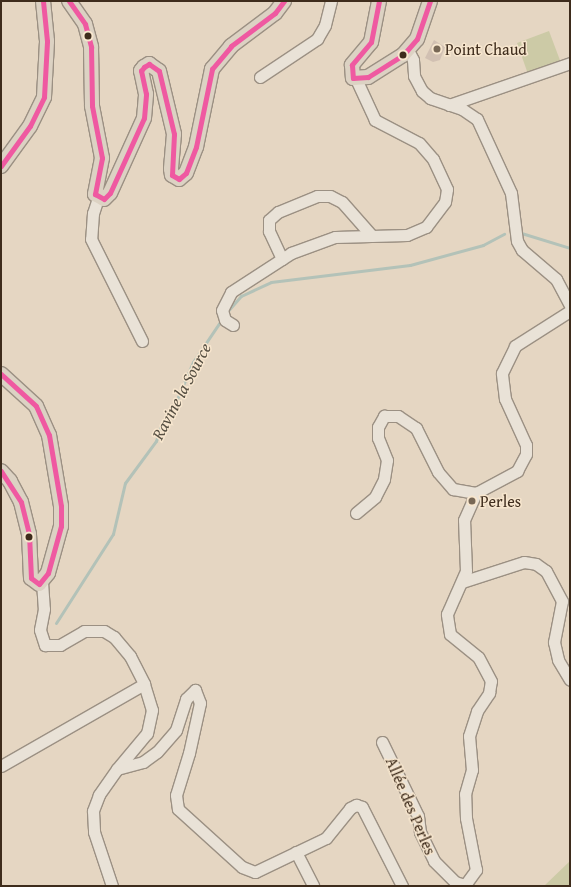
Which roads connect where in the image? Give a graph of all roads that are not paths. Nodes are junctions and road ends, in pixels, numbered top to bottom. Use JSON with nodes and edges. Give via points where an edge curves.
{"nodes":[{"id":1,"x":43,"y":1,"type":"edge"},
{"id":2,"x":69,"y":1,"type":"edge"},
{"id":3,"x":284,"y":1,"type":"edge"},
{"id":4,"x":331,"y":1,"type":"edge"},
{"id":5,"x":379,"y":1,"type":"edge"},
{"id":6,"x":430,"y":1,"type":"edge"},
{"id":7,"x":408,"y":50,"type":"junction"},
{"id":8,"x":570,"y":63,"type":"edge"},
{"id":9,"x":260,"y":77,"type":"dead end"},
{"id":10,"x":356,"y":79,"type":"junction"},
{"id":11,"x":449,"y":105,"type":"junction"},
{"id":12,"x":1,"y":166,"type":"edge"},
{"id":13,"x":98,"y":198,"type":"junction"},
{"id":14,"x":372,"y":236,"type":"junction"},
{"id":15,"x":282,"y":259,"type":"junction"},
{"id":16,"x":570,"y":305,"type":"edge"},
{"id":17,"x":570,"y":311,"type":"edge"},
{"id":18,"x":233,"y":325,"type":"dead end"},
{"id":19,"x":142,"y":341,"type":"dead end"},
{"id":20,"x":1,"y":374,"type":"edge"},
{"id":21,"x":1,"y":471,"type":"edge"},
{"id":22,"x":476,"y":493,"type":"junction"},
{"id":23,"x":356,"y":513,"type":"dead end"},
{"id":24,"x":42,"y":582,"type":"junction"},
{"id":25,"x":462,"y":582,"type":"junction"},
{"id":26,"x":570,"y":680,"type":"edge"},
{"id":27,"x":144,"y":684,"type":"junction"},
{"id":28,"x":382,"y":742,"type":"dead end"},
{"id":29,"x":1,"y":766,"type":"edge"},
{"id":30,"x":117,"y":769,"type":"junction"},
{"id":31,"x":296,"y":852,"type":"junction"},
{"id":32,"x":476,"y":870,"type":"junction"},
{"id":33,"x":112,"y":886,"type":"edge"},
{"id":34,"x":313,"y":886,"type":"edge"},
{"id":35,"x":402,"y":886,"type":"edge"},
{"id":36,"x":476,"y":886,"type":"edge"}],
"edges":[{"from":1,"to":12,"type":"main road","via":[[47,41],[44,97],[30,126]]},
{"from":2,"to":13,"type":"main road","via":[[85,24],[91,47],[92,106],[102,148],[95,187]]},
{"from":3,"to":13,"type":"main road","via":[[275,13],[231,46],[212,69],[196,147],[186,173],[179,179],[172,175],[174,134],[159,71],[149,64],[144,67],[144,118],[110,194],[104,199]]},
{"from":4,"to":9,"type":"street","via":[[325,25],[317,39]]},
{"from":5,"to":10,"type":"main road","via":[[371,42],[352,65],[351,75]]},
{"from":6,"to":7,"type":"main road","via":[[417,38]]},
{"from":7,"to":10,"type":"main road","via":[[368,77]]},
{"from":7,"to":11,"type":"street","via":[[413,60],[414,76],[422,91]]},
{"from":8,"to":11,"type":"street"},
{"from":10,"to":14,"type":"street","via":[[375,120],[425,148],[448,189],[445,202],[426,227],[407,235]]},
{"from":11,"to":16,"type":"street","via":[[462,108],[477,119],[511,193],[517,241],[522,250],[556,279]]},
{"from":13,"to":19,"type":"street","via":[[93,213],[91,239]]},
{"from":14,"to":15,"type":"street","via":[[347,235],[323,240]]},
{"from":14,"to":15,"type":"street","via":[[342,202],[330,196],[317,196],[278,212],[269,220],[269,231]]},
{"from":15,"to":18,"type":"street","via":[[240,285],[224,301],[222,310],[225,320]]},
{"from":17,"to":22,"type":"street","via":[[515,346],[507,359],[502,387],[523,436],[526,454],[517,471]]},
{"from":20,"to":24,"type":"main road","via":[[36,406],[49,435],[61,506],[61,526],[58,545]]},
{"from":21,"to":24,"type":"main road","via":[[10,481],[21,502],[29,534],[32,578],[36,584]]},
{"from":22,"to":23,"type":"street","via":[[464,493],[449,485],[438,472],[416,428],[391,415],[384,416],[378,427],[378,438],[387,460],[384,478],[375,497]]},
{"from":22,"to":25,"type":"street","via":[[464,520],[467,551]]},
{"from":24,"to":27,"type":"street","via":[[44,609],[40,630],[45,645],[60,645],[84,631],[104,631],[114,637],[130,656]]},
{"from":25,"to":26,"type":"street","via":[[524,562],[536,564],[546,571],[562,601],[554,642],[558,660]]},
{"from":25,"to":32,"type":"street","via":[[447,614],[447,626],[450,634],[478,657],[491,681],[489,693],[477,711],[469,736],[472,770],[465,794],[466,818]]},
{"from":27,"to":29,"type":"street"},
{"from":27,"to":30,"type":"street","via":[[152,721],[147,733]]},
{"from":28,"to":32,"type":"street","name":"Allée des Perles","via":[[418,816],[420,832],[434,861],[444,874],[460,885],[472,880]]},
{"from":30,"to":31,"type":"street","via":[[143,762],[157,752],[176,730],[186,699],[195,690],[200,702],[189,754],[176,795],[178,809],[248,872],[255,872]]},
{"from":30,"to":33,"type":"street","via":[[99,795],[92,816],[94,832]]},
{"from":31,"to":34,"type":"street"},
{"from":31,"to":35,"type":"street","via":[[326,838],[350,808],[356,805],[362,807]]},
{"from":32,"to":36,"type":"street"}]}
